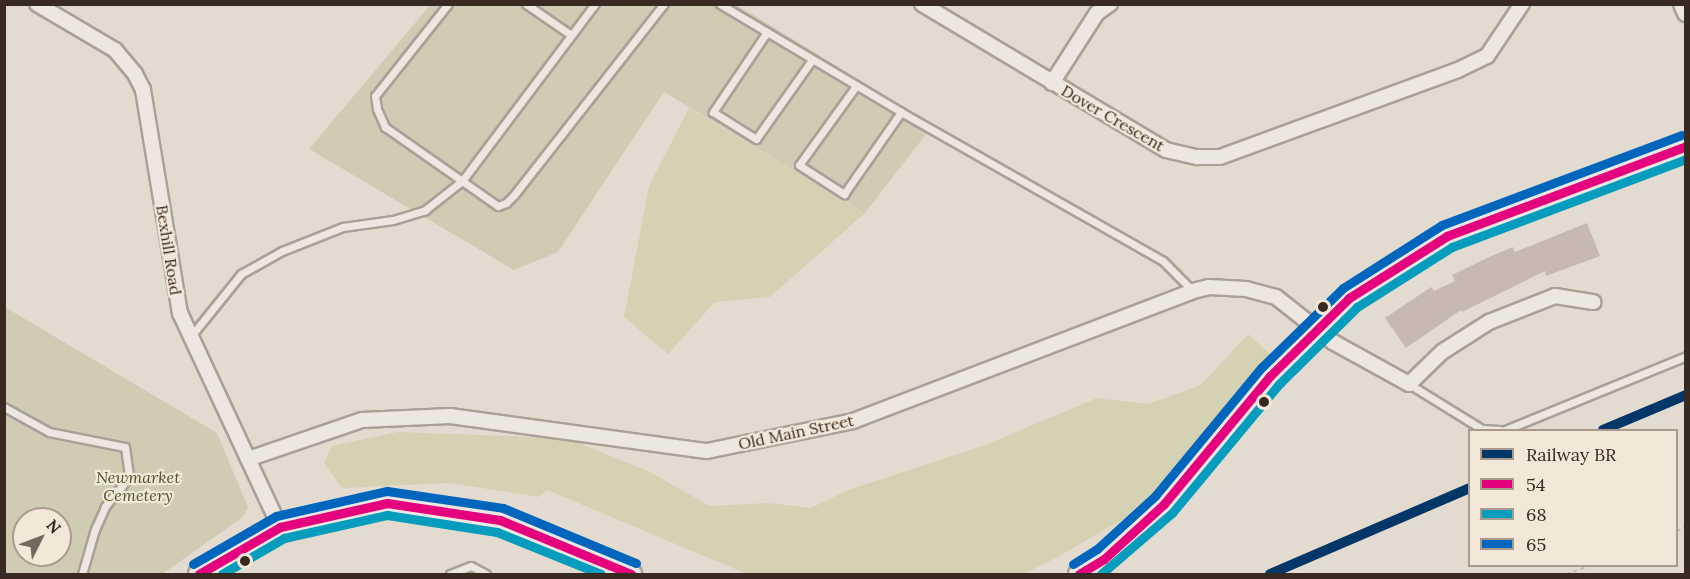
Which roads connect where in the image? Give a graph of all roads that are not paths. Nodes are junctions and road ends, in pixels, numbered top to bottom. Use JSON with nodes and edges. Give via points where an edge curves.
{"nodes":[{"id":1,"x":37,"y":4,"type":"edge"},
{"id":2,"x":448,"y":4,"type":"edge"},
{"id":3,"x":526,"y":4,"type":"edge"},
{"id":4,"x":595,"y":4,"type":"edge"},
{"id":5,"x":664,"y":4,"type":"edge"},
{"id":6,"x":720,"y":4,"type":"edge"},
{"id":7,"x":922,"y":4,"type":"edge"},
{"id":8,"x":1110,"y":4,"type":"edge"},
{"id":9,"x":1522,"y":4,"type":"edge"},
{"id":10,"x":1682,"y":4,"type":"edge"},
{"id":11,"x":1686,"y":13,"type":"edge"},
{"id":12,"x":767,"y":32,"type":"junction"},
{"id":13,"x":571,"y":35,"type":"junction"},
{"id":14,"x":812,"y":60,"type":"junction"},
{"id":15,"x":1052,"y":83,"type":"junction"},
{"id":16,"x":856,"y":86,"type":"junction"},
{"id":17,"x":901,"y":112,"type":"junction"},
{"id":18,"x":1686,"y":146,"type":"edge"},
{"id":19,"x":462,"y":181,"type":"junction"},
{"id":20,"x":1192,"y":291,"type":"junction"},
{"id":21,"x":1594,"y":302,"type":"dead end"},
{"id":22,"x":1317,"y":330,"type":"junction"},
{"id":23,"x":191,"y":336,"type":"junction"},
{"id":24,"x":1686,"y":356,"type":"edge"},
{"id":25,"x":1409,"y":384,"type":"junction"},
{"id":26,"x":4,"y":407,"type":"edge"},
{"id":27,"x":1482,"y":429,"type":"edge"},
{"id":28,"x":1507,"y":429,"type":"edge"},
{"id":29,"x":248,"y":459,"type":"junction"},
{"id":30,"x":280,"y":527,"type":"junction"},
{"id":31,"x":82,"y":574,"type":"edge"},
{"id":32,"x":199,"y":574,"type":"edge"},
{"id":33,"x":450,"y":574,"type":"edge"},
{"id":34,"x":486,"y":574,"type":"edge"},
{"id":35,"x":631,"y":574,"type":"edge"},
{"id":36,"x":1079,"y":574,"type":"edge"}],
"edges":[{"from":1,"to":23,"type":"street","name":"Bexhill Road","via":[[115,50],[143,90],[180,314]]},
{"from":2,"to":19,"type":"lane","via":[[375,96],[385,127]]},
{"from":3,"to":13,"type":"lane"},
{"from":4,"to":13,"type":"lane"},
{"from":5,"to":19,"type":"lane","via":[[506,203],[498,206]]},
{"from":6,"to":12,"type":"lane"},
{"from":7,"to":15,"type":"street","name":"Dover Crescent"},
{"from":8,"to":15,"type":"street","via":[[1097,13]]},
{"from":9,"to":15,"type":"street","name":"Dover Crescent","via":[[1491,61],[1220,157],[1166,150]]},
{"from":10,"to":11,"type":"street"},
{"from":12,"to":14,"type":"lane"},
{"from":12,"to":14,"type":"lane","via":[[713,112],[756,139]]},
{"from":13,"to":19,"type":"lane"},
{"from":14,"to":16,"type":"lane"},
{"from":16,"to":17,"type":"lane"},
{"from":16,"to":17,"type":"lane","via":[[799,165],[844,194]]},
{"from":17,"to":20,"type":"lane","via":[[1163,261]]},
{"from":18,"to":22,"type":"main road","via":[[1447,237],[1349,298]]},
{"from":19,"to":23,"type":"lane","via":[[425,210],[393,220],[343,227],[282,251],[241,274]]},
{"from":20,"to":22,"type":"street","name":"Old Main Street","via":[[1246,289],[1276,297]]},
{"from":20,"to":29,"type":"street","name":"Old Main Street","via":[[853,421],[707,451],[450,416],[362,420]]},
{"from":21,"to":25,"type":"street","via":[[1555,296],[1489,322],[1442,352]]},
{"from":22,"to":25,"type":"street","name":"Old Main Street"},
{"from":22,"to":36,"type":"main road","via":[[1270,376],[1164,504],[1104,559]]},
{"from":23,"to":29,"type":"street","name":"Bexhill Road"},
{"from":24,"to":28,"type":"lane"},
{"from":25,"to":27,"type":"lane"},
{"from":26,"to":31,"type":"lane","via":[[49,432],[125,447],[129,477],[105,507]]},
{"from":29,"to":30,"type":"street","name":"Bexhill Road"},
{"from":30,"to":32,"type":"main road"},
{"from":30,"to":35,"type":"main road","via":[[387,503],[500,520]]},
{"from":33,"to":34,"type":"lane","via":[[471,566]]}]}
